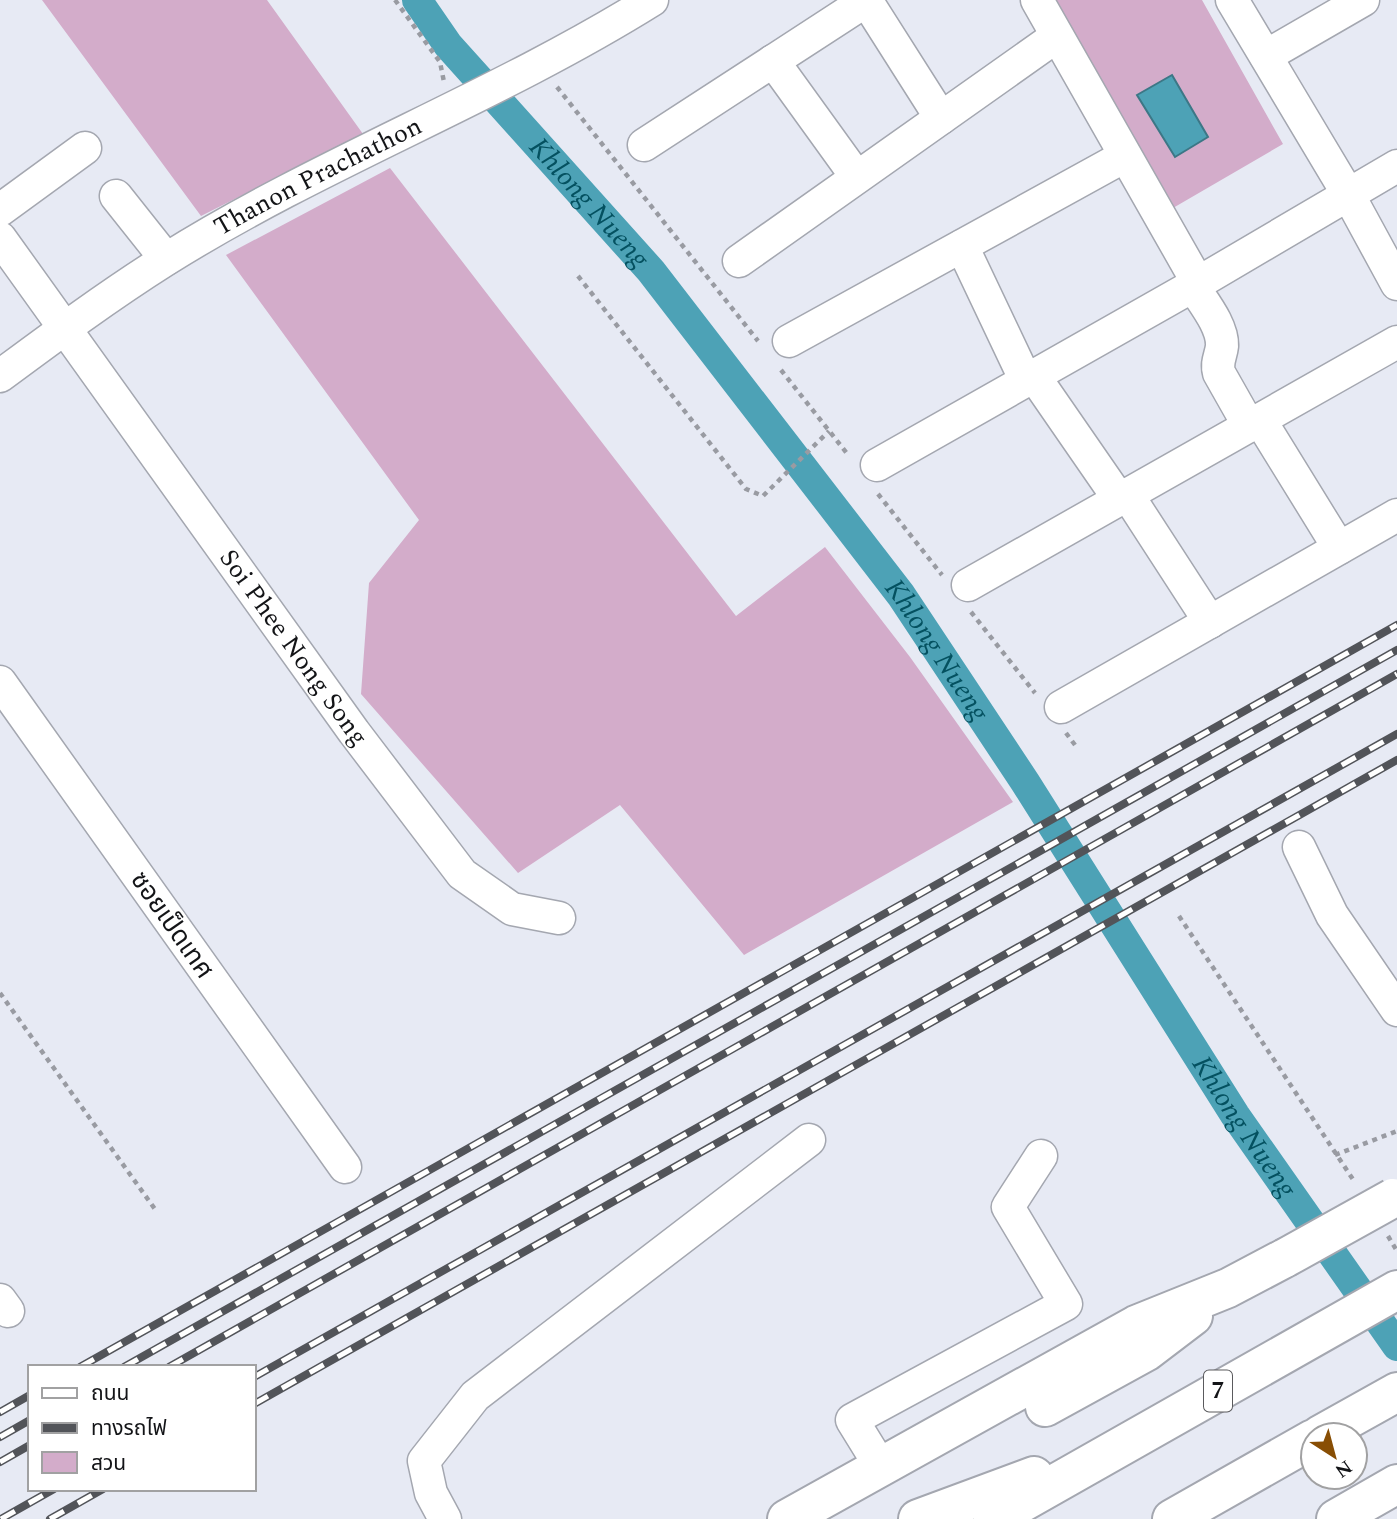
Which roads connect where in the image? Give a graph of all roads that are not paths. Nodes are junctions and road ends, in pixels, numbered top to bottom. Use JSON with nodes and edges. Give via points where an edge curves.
{"nodes":[{"id":1,"x":652,"y":0,"type":"edge"},
{"id":2,"x":867,"y":0,"type":"edge"},
{"id":3,"x":1037,"y":0,"type":"edge"},
{"id":4,"x":1232,"y":0,"type":"edge"},
{"id":5,"x":1363,"y":0,"type":"edge"},
{"id":6,"x":1058,"y":36,"type":"junction"},
{"id":7,"x":1266,"y":56,"type":"junction"},
{"id":8,"x":773,"y":61,"type":"junction"},
{"id":9,"x":941,"y":118,"type":"junction"},
{"id":10,"x":644,"y":145,"type":"dead end"},
{"id":11,"x":85,"y":148,"type":"dead end"},
{"id":12,"x":1125,"y":156,"type":"junction"},
{"id":13,"x":1397,"y":166,"type":"edge"},
{"id":14,"x":856,"y":176,"type":"junction"},
{"id":15,"x":1348,"y":194,"type":"junction"},
{"id":16,"x":116,"y":196,"type":"dead end"},
{"id":17,"x":0,"y":210,"type":"edge"},
{"id":18,"x":0,"y":238,"type":"edge"},
{"id":19,"x":962,"y":246,"type":"junction"},
{"id":20,"x":166,"y":260,"type":"junction"},
{"id":21,"x":739,"y":261,"type":"dead end"},
{"id":22,"x":1196,"y":284,"type":"junction"},
{"id":23,"x":1397,"y":284,"type":"edge"},
{"id":24,"x":67,"y":327,"type":"junction"},
{"id":25,"x":1397,"y":342,"type":"edge"},
{"id":26,"x":777,"y":352,"type":"road end"},
{"id":27,"x":0,"y":376,"type":"edge"},
{"id":28,"x":1030,"y":378,"type":"junction"},
{"id":29,"x":1254,"y":423,"type":"junction"},
{"id":30,"x":868,"y":471,"type":"road end"},
{"id":31,"x":1123,"y":497,"type":"junction"},
{"id":32,"x":1397,"y":515,"type":"edge"},
{"id":33,"x":1339,"y":548,"type":"junction"},
{"id":34,"x":960,"y":590,"type":"road end"},
{"id":35,"x":1210,"y":622,"type":"junction"},
{"id":36,"x":0,"y":682,"type":"edge"},
{"id":37,"x":1054,"y":710,"type":"road end"},
{"id":38,"x":1299,"y":847,"type":"dead end"},
{"id":39,"x":559,"y":918,"type":"dead end"},
{"id":40,"x":1397,"y":1010,"type":"edge"},
{"id":41,"x":809,"y":1140,"type":"dead end"},
{"id":42,"x":1041,"y":1156,"type":"dead end"},
{"id":43,"x":345,"y":1167,"type":"dead end"},
{"id":44,"x":1391,"y":1207,"type":"edge"},
{"id":45,"x":1397,"y":1290,"type":"edge"},
{"id":46,"x":1385,"y":1399,"type":"edge"},
{"id":47,"x":1345,"y":1421,"type":"edge"},
{"id":48,"x":1299,"y":1447,"type":"edge"},
{"id":49,"x":1114,"y":1450,"type":"junction"},
{"id":50,"x":881,"y":1467,"type":"junction"},
{"id":51,"x":1397,"y":1484,"type":"edge"},
{"id":52,"x":445,"y":1519,"type":"edge"},
{"id":53,"x":787,"y":1519,"type":"edge"},
{"id":54,"x":918,"y":1519,"type":"edge"},
{"id":55,"x":993,"y":1519,"type":"edge"},
{"id":56,"x":1172,"y":1519,"type":"edge"},
{"id":57,"x":1336,"y":1519,"type":"edge"}],
"edges":[{"from":1,"to":20,"type":"street","name":"Thanon Prachathon","via":[[541,64]]},
{"from":2,"to":8,"type":"street"},
{"from":2,"to":9,"type":"street"},
{"from":3,"to":6,"type":"street"},
{"from":4,"to":7,"type":"street"},
{"from":5,"to":7,"type":"street"},
{"from":6,"to":9,"type":"street"},
{"from":6,"to":12,"type":"street"},
{"from":7,"to":15,"type":"street"},
{"from":8,"to":10,"type":"street"},
{"from":8,"to":14,"type":"street"},
{"from":9,"to":14,"type":"street"},
{"from":11,"to":17,"type":"street"},
{"from":12,"to":19,"type":"street"},
{"from":12,"to":22,"type":"street"},
{"from":13,"to":15,"type":"street"},
{"from":14,"to":21,"type":"street"},
{"from":15,"to":22,"type":"street"},
{"from":15,"to":23,"type":"street"},
{"from":16,"to":20,"type":"street"},
{"from":18,"to":24,"type":"street","name":"Soi Phee Nong Song"},
{"from":19,"to":26,"type":"street"},
{"from":19,"to":28,"type":"street"},
{"from":20,"to":24,"type":"street","name":"Thanon Prachathon"},
{"from":22,"to":28,"type":"street"},
{"from":22,"to":29,"type":"street","via":[[1222,348],[1219,373]]},
{"from":24,"to":27,"type":"street","name":"Thanon Prachathon"},
{"from":24,"to":39,"type":"street","name":"Soi Phee Nong Song","via":[[354,732],[462,874],[512,909]]},
{"from":25,"to":29,"type":"street"},
{"from":28,"to":30,"type":"street"},
{"from":28,"to":31,"type":"street"},
{"from":29,"to":31,"type":"street"},
{"from":29,"to":33,"type":"street"},
{"from":31,"to":34,"type":"street"},
{"from":31,"to":35,"type":"street"},
{"from":32,"to":33,"type":"street"},
{"from":33,"to":35,"type":"street"},
{"from":35,"to":37,"type":"street"},
{"from":36,"to":43,"type":"street","name":"ซอยเป็ดเทศ"},
{"from":38,"to":40,"type":"street","via":[[1332,915]]},
{"from":41,"to":52,"type":"street","via":[[475,1396],[424,1461],[431,1493]]},
{"from":42,"to":50,"type":"street","via":[[1008,1207],[1066,1304],[852,1420]]},
{"from":44,"to":50,"type":"main road","bridge":true,"via":[[1228,1288],[1147,1351],[970,1447],[955,1446],[947,1431]]},
{"from":45,"to":49,"type":"main road","number":"7"},
{"from":46,"to":47,"type":"main road"},
{"from":48,"to":56,"type":"main road"},
{"from":49,"to":54,"type":"main road"},
{"from":49,"to":55,"type":"main road","number":"7"},
{"from":50,"to":53,"type":"main road"},
{"from":51,"to":57,"type":"main road"}]}
